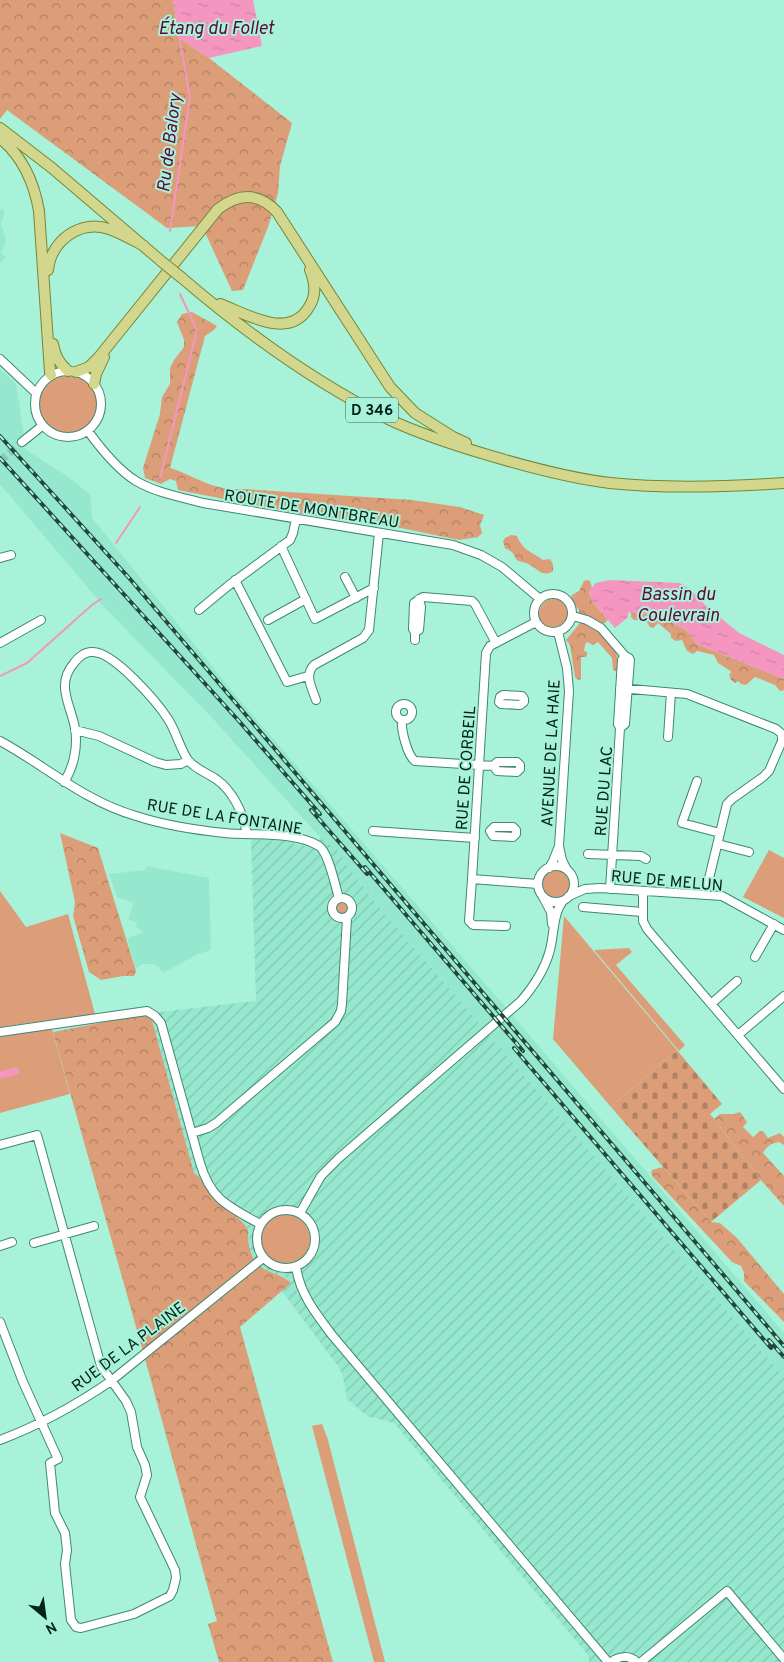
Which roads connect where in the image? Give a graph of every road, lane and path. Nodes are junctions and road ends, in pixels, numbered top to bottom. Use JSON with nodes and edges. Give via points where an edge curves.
{"nodes":[{"id":1,"x":0,"y":128,"type":"edge"},
{"id":2,"x":0,"y":138,"type":"edge"},
{"id":3,"x":144,"y":246,"type":"junction"},
{"id":4,"x":209,"y":301,"type":"junction"},
{"id":5,"x":0,"y":359,"type":"edge"},
{"id":6,"x":72,"y":372,"type":"junction"},
{"id":7,"x":51,"y":375,"type":"junction"},
{"id":8,"x":94,"y":384,"type":"junction"},
{"id":9,"x":36,"y":393,"type":"junction"},
{"id":10,"x":42,"y":426,"type":"junction"},
{"id":11,"x":88,"y":431,"type":"junction"},
{"id":12,"x":22,"y":442,"type":"tunnel mouth"},
{"id":13,"x":505,"y":460,"type":"junction"},
{"id":14,"x":784,"y":483,"type":"edge"},
{"id":15,"x":296,"y":519,"type":"junction"},
{"id":16,"x":379,"y":533,"type":"junction"},
{"id":17,"x":282,"y":546,"type":"junction"},
{"id":18,"x":11,"y":555,"type":"dead end"},
{"id":19,"x":0,"y":558,"type":"edge"},
{"id":20,"x":345,"y":577,"type":"dead end"},
{"id":21,"x":235,"y":580,"type":"junction"},
{"id":22,"x":374,"y":588,"type":"junction"},
{"id":23,"x":356,"y":598,"type":"junction"},
{"id":24,"x":306,"y":599,"type":"junction"},
{"id":25,"x":540,"y":599,"type":"junction"},
{"id":26,"x":200,"y":610,"type":"dead end"},
{"id":27,"x":572,"y":616,"type":"junction"},
{"id":28,"x":41,"y":620,"type":"dead end"},
{"id":29,"x":268,"y":620,"type":"dead end"},
{"id":30,"x":536,"y":622,"type":"junction"},
{"id":31,"x":558,"y":632,"type":"junction"},
{"id":32,"x":415,"y":636,"type":"dead end"},
{"id":33,"x":0,"y":643,"type":"edge"},
{"id":34,"x":496,"y":643,"type":"junction"},
{"id":35,"x":308,"y":676,"type":"junction"},
{"id":36,"x":624,"y":689,"type":"junction"},
{"id":37,"x":671,"y":693,"type":"junction"},
{"id":38,"x":483,"y":699,"type":"junction"},
{"id":39,"x":316,"y":700,"type":"dead end"},
{"id":40,"x":500,"y":700,"type":"dead end"},
{"id":41,"x":402,"y":720,"type":"dead end"},
{"id":42,"x":75,"y":730,"type":"junction"},
{"id":43,"x":668,"y":738,"type":"dead end"},
{"id":44,"x":0,"y":741,"type":"edge"},
{"id":45,"x":188,"y":760,"type":"junction"},
{"id":46,"x":479,"y":765,"type":"junction"},
{"id":47,"x":495,"y":766,"type":"dead end"},
{"id":48,"x":697,"y":781,"type":"dead end"},
{"id":49,"x":64,"y":782,"type":"junction"},
{"id":50,"x":373,"y":831,"type":"dead end"},
{"id":51,"x":490,"y":831,"type":"dead end"},
{"id":52,"x":720,"y":833,"type":"junction"},
{"id":53,"x":247,"y":834,"type":"junction"},
{"id":54,"x":475,"y":834,"type":"junction"},
{"id":55,"x":718,"y":844,"type":"junction"},
{"id":56,"x":559,"y":846,"type":"junction"},
{"id":57,"x":749,"y":852,"type":"dead end"},
{"id":58,"x":588,"y":854,"type":"dead end"},
{"id":59,"x":612,"y":855,"type":"junction"},
{"id":60,"x":646,"y":859,"type":"dead end"},
{"id":61,"x":549,"y":868,"type":"junction"},
{"id":62,"x":569,"y":871,"type":"junction"},
{"id":63,"x":472,"y":879,"type":"junction"},
{"id":64,"x":538,"y":884,"type":"junction"},
{"id":65,"x":600,"y":888,"type":"junction"},
{"id":66,"x":610,"y":889,"type":"junction"},
{"id":67,"x":643,"y":891,"type":"junction"},
{"id":68,"x":541,"y":894,"type":"junction"},
{"id":69,"x":705,"y":895,"type":"junction"},
{"id":70,"x":339,"y":898,"type":"junction"},
{"id":71,"x":566,"y":899,"type":"junction"},
{"id":72,"x":583,"y":907,"type":"dead end"},
{"id":73,"x":642,"y":912,"type":"junction"},
{"id":74,"x":347,"y":918,"type":"junction"},
{"id":75,"x":774,"y":924,"type":"junction"},
{"id":76,"x":506,"y":926,"type":"dead end"},
{"id":77,"x":784,"y":930,"type":"edge"},
{"id":78,"x":550,"y":951,"type":"junction"},
{"id":79,"x":755,"y":957,"type":"dead end"},
{"id":80,"x":737,"y":981,"type":"dead end"},
{"id":81,"x":784,"y":996,"type":"edge"},
{"id":82,"x":711,"y":1004,"type":"junction"},
{"id":83,"x":0,"y":1032,"type":"edge"},
{"id":84,"x":738,"y":1036,"type":"junction"},
{"id":85,"x":784,"y":1089,"type":"edge"},
{"id":86,"x":192,"y":1133,"type":"junction"},
{"id":87,"x":0,"y":1145,"type":"edge"},
{"id":88,"x":300,"y":1213,"type":"junction"},
{"id":89,"x":260,"y":1224,"type":"junction"},
{"id":90,"x":94,"y":1226,"type":"dead end"},
{"id":91,"x":64,"y":1234,"type":"junction"},
{"id":92,"x":12,"y":1242,"type":"dead end"},
{"id":93,"x":34,"y":1243,"type":"dead end"},
{"id":94,"x":0,"y":1246,"type":"edge"},
{"id":95,"x":263,"y":1258,"type":"junction"},
{"id":96,"x":296,"y":1267,"type":"junction"},
{"id":97,"x":0,"y":1322,"type":"edge"},
{"id":98,"x":111,"y":1381,"type":"junction"},
{"id":99,"x":42,"y":1422,"type":"junction"},
{"id":100,"x":0,"y":1440,"type":"edge"},
{"id":101,"x":784,"y":1659,"type":"edge"},
{"id":102,"x":609,"y":1662,"type":"edge"},
{"id":103,"x":637,"y":1662,"type":"edge"},
{"id":104,"x":641,"y":1662,"type":"edge"}],
"edges":[{"from":1,"to":3,"type":"main road","number":"D 346"},
{"from":2,"to":7,"type":"main road","via":[[21,160],[36,193]]},
{"from":3,"to":4,"type":"main road","number":"D 346","bridge":true},
{"from":3,"to":6,"type":"main road","via":[[108,228],[90,227],[73,231],[54,250],[47,274],[51,334],[55,355]]},
{"from":4,"to":8,"type":"main road","via":[[272,323],[296,320],[307,312],[315,292],[314,280],[279,220],[268,208],[245,201],[223,210],[103,359]]},
{"from":4,"to":13,"type":"main road","number":"D 346","via":[[301,368],[350,398],[444,441]]},
{"from":5,"to":9,"type":"street"},
{"from":6,"to":7,"type":"street"},
{"from":6,"to":8,"type":"street","via":[[86,376]]},
{"from":6,"to":13,"type":"main road","via":[[89,367],[99,357],[218,209],[235,198],[251,197],[265,201],[277,212],[376,368],[402,401],[428,423]]},
{"from":7,"to":9,"type":"street"},
{"from":8,"to":11,"type":"street","via":[[101,403],[100,414]]},
{"from":9,"to":10,"type":"street","via":[[34,410]]},
{"from":10,"to":11,"type":"street","via":[[59,437],[79,436]]},
{"from":10,"to":12,"type":"street"},
{"from":11,"to":15,"type":"street","name":"ROUTE DE MONTBREAU","via":[[119,468],[137,481],[162,492],[203,503]]},
{"from":13,"to":14,"type":"main road","number":"D 346","via":[[546,472],[610,483],[698,487]]},
{"from":15,"to":16,"type":"street","name":"ROUTE DE MONTBREAU"},
{"from":15,"to":17,"type":"street","via":[[290,540]]},
{"from":16,"to":22,"type":"street"},
{"from":16,"to":25,"type":"street","name":"ROUTE DE MONTBREAU","via":[[453,545],[481,555],[502,567]]},
{"from":17,"to":21,"type":"street"},
{"from":17,"to":24,"type":"street"},
{"from":18,"to":19,"type":"street"},
{"from":20,"to":23,"type":"street"},
{"from":21,"to":26,"type":"street"},
{"from":21,"to":35,"type":"street","via":[[288,682]]},
{"from":22,"to":23,"type":"street"},
{"from":22,"to":35,"type":"street","via":[[369,630],[363,638],[314,665]]},
{"from":23,"to":24,"type":"street","via":[[315,619]]},
{"from":24,"to":29,"type":"street"},
{"from":25,"to":27,"type":"street","via":[[550,594],[561,595],[571,606]]},
{"from":25,"to":30,"type":"street","via":[[534,610]]},
{"from":27,"to":31,"type":"street","via":[[566,628]]},
{"from":27,"to":36,"type":"street","name":"RUE DU LAC","via":[[601,628],[624,656]]},
{"from":28,"to":33,"type":"street"},
{"from":30,"to":31,"type":"street","via":[[548,632]]},
{"from":30,"to":34,"type":"street"},
{"from":31,"to":56,"type":"street","name":"AVENUE DE LA HAIE","via":[[569,691]]},
{"from":32,"to":34,"type":"street","via":[[414,603],[419,599],[472,601]]},
{"from":34,"to":38,"type":"street","name":"RUE DE CORBEIL","via":[[486,653]]},
{"from":35,"to":39,"type":"street"},
{"from":36,"to":37,"type":"street"},
{"from":36,"to":59,"type":"street","name":"RUE DU LAC","via":[[618,724]]},
{"from":37,"to":43,"type":"street"},
{"from":37,"to":52,"type":"street","via":[[687,694],[776,728],[782,734],[769,771],[727,804]]},
{"from":38,"to":40,"type":"street"},
{"from":38,"to":46,"type":"street","name":"RUE DE CORBEIL"},
{"from":41,"to":46,"type":"street","via":[[410,756],[415,761]]},
{"from":42,"to":45,"type":"street","via":[[99,736],[166,765]]},
{"from":42,"to":45,"type":"street","via":[[65,691],[68,672],[81,656],[92,652],[123,668],[146,691],[168,720]]},
{"from":42,"to":49,"type":"street","via":[[75,752],[70,774]]},
{"from":44,"to":49,"type":"street","name":"RUE DE LA FONTAINE"},
{"from":45,"to":53,"type":"street","via":[[218,781],[233,798],[244,817]]},
{"from":46,"to":47,"type":"street"},
{"from":46,"to":54,"type":"street","name":"RUE DE CORBEIL"},
{"from":48,"to":52,"type":"street","via":[[682,824]]},
{"from":49,"to":53,"type":"street","name":"RUE DE LA FONTAINE","via":[[92,799],[135,816],[203,830]]},
{"from":50,"to":54,"type":"street"},
{"from":51,"to":54,"type":"street"},
{"from":52,"to":55,"type":"street"},
{"from":53,"to":70,"type":"street","name":"RUE DE LA FONTAINE","via":[[298,839],[319,847],[325,853]]},
{"from":54,"to":63,"type":"street","name":"RUE DE CORBEIL"},
{"from":55,"to":57,"type":"street"},
{"from":55,"to":69,"type":"street"},
{"from":56,"to":61,"type":"street","name":"AVENUE DE LA HAIE"},
{"from":56,"to":62,"type":"street","name":"AVENUE DE LA HAIE"},
{"from":58,"to":59,"type":"street"},
{"from":59,"to":60,"type":"street"},
{"from":59,"to":66,"type":"street","name":"RUE DU LAC"},
{"from":61,"to":62,"type":"street","via":[[558,866]]},
{"from":61,"to":64,"type":"street","via":[[541,874]]},
{"from":62,"to":65,"type":"street","name":"RUE DE MELUN","via":[[580,882]]},
{"from":62,"to":71,"type":"street","via":[[574,882]]},
{"from":63,"to":64,"type":"street"},
{"from":63,"to":76,"type":"street","name":"RUE DE CORBEIL","via":[[470,921],[473,924]]},
{"from":64,"to":68,"type":"street"},
{"from":65,"to":66,"type":"street","name":"RUE DE MELUN"},
{"from":65,"to":71,"type":"street","name":"RUE DE MELUN","via":[[584,889]]},
{"from":66,"to":67,"type":"street","name":"RUE DE MELUN"},
{"from":67,"to":69,"type":"street","name":"RUE DE MELUN"},
{"from":67,"to":73,"type":"street"},
{"from":68,"to":71,"type":"street","via":[[553,902]]},
{"from":68,"to":78,"type":"street","via":[[551,912]]},
{"from":69,"to":75,"type":"street","name":"RUE DE MELUN","via":[[722,896]]},
{"from":70,"to":74,"type":"street","via":[[348,900],[352,905]]},
{"from":70,"to":74,"type":"street","via":[[333,903],[333,913],[338,918]]},
{"from":71,"to":78,"type":"street","via":[[558,909]]},
{"from":72,"to":73,"type":"street"},
{"from":73,"to":82,"type":"street","via":[[647,929]]},
{"from":74,"to":86,"type":"street","via":[[342,1004],[335,1022],[216,1123]]},
{"from":75,"to":77,"type":"street","name":"RUE DE MELUN"},
{"from":75,"to":79,"type":"street"},
{"from":78,"to":88,"type":"street","via":[[537,980],[521,1001],[339,1158],[321,1176]]},
{"from":80,"to":82,"type":"street"},
{"from":81,"to":84,"type":"street"},
{"from":82,"to":84,"type":"street"},
{"from":83,"to":86,"type":"street","via":[[147,1011],[161,1022]]},
{"from":84,"to":85,"type":"street"},
{"from":86,"to":89,"type":"street","via":[[203,1174],[217,1197]]},
{"from":87,"to":91,"type":"street","via":[[37,1135]]},
{"from":88,"to":89,"type":"street","via":[[282,1210]]},
{"from":88,"to":96,"type":"street","via":[[313,1227],[315,1236],[310,1255]]},
{"from":89,"to":95,"type":"street","via":[[256,1242]]},
{"from":90,"to":91,"type":"street"},
{"from":91,"to":93,"type":"street"},
{"from":91,"to":98,"type":"street","via":[[101,1366]]},
{"from":92,"to":94,"type":"street"},
{"from":95,"to":96,"type":"street","via":[[278,1268]]},
{"from":95,"to":98,"type":"street","name":"RUE DE LA PLAINE"},
{"from":96,"to":102,"type":"street","via":[[302,1289],[315,1314]]},
{"from":97,"to":99,"type":"street"},
{"from":98,"to":99,"type":"street","name":"RUE DE LA PLAINE"},
{"from":98,"to":99,"type":"street","via":[[131,1412],[137,1446],[145,1465],[147,1475],[140,1497],[175,1570],[175,1585],[170,1596],[134,1614],[76,1627],[72,1620],[64,1564],[66,1533],[55,1513],[50,1463],[58,1459]]},
{"from":99,"to":100,"type":"street","name":"RUE DE LA PLAINE"},
{"from":101,"to":104,"type":"street","via":[[727,1591]]},
{"from":102,"to":103,"type":"street","via":[[627,1657]]}]}
